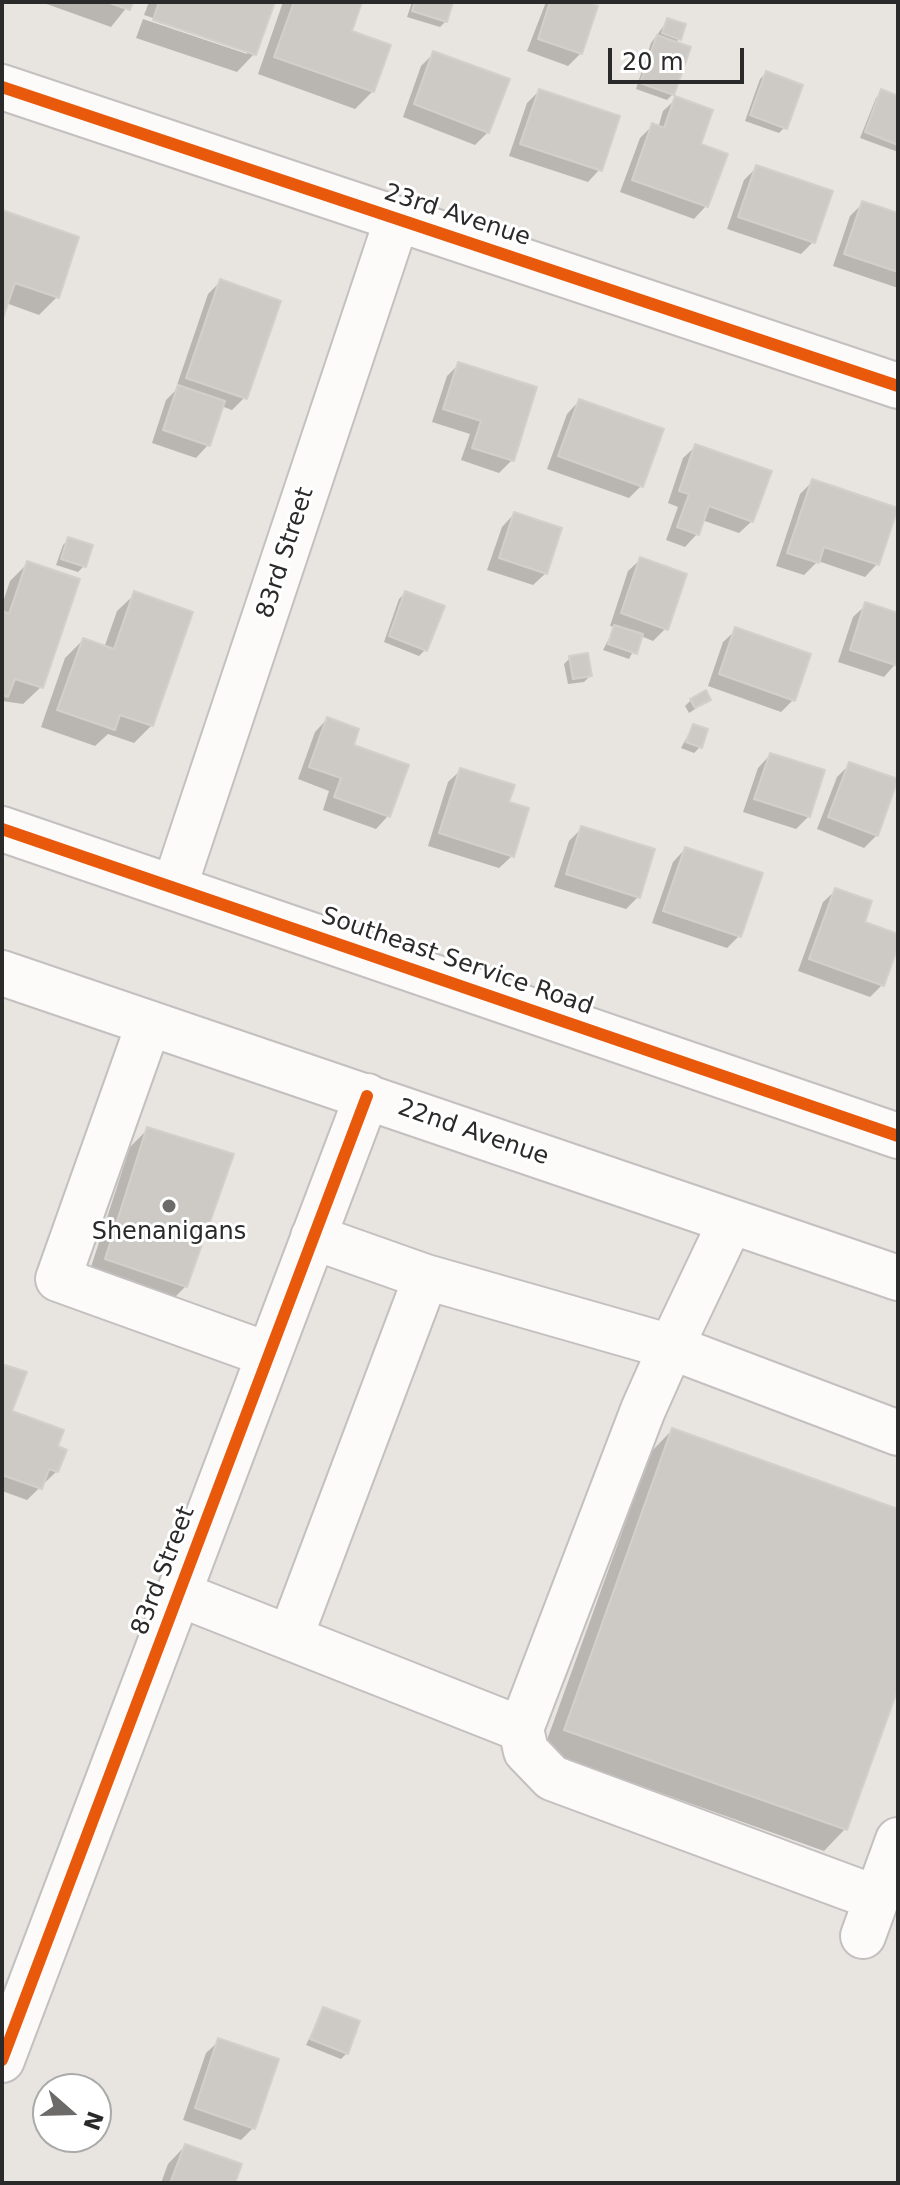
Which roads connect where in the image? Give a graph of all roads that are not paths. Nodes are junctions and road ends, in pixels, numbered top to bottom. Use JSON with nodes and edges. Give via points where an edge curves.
{"nodes":[{"id":1,"x":2,"y":87,"type":"edge"},
{"id":2,"x":397,"y":219,"type":"junction"},
{"id":3,"x":898,"y":386,"type":"edge"},
{"id":4,"x":2,"y":829,"type":"edge"},
{"id":5,"x":174,"y":888,"type":"junction"},
{"id":6,"x":2,"y":973,"type":"edge"},
{"id":7,"x":149,"y":1023,"type":"junction"},
{"id":8,"x":367,"y":1096,"type":"junction"},
{"id":9,"x":898,"y":1136,"type":"edge"},
{"id":10,"x":731,"y":1221,"type":"junction"},
{"id":11,"x":313,"y":1237,"type":"junction"},
{"id":12,"x":426,"y":1277,"type":"junction"},
{"id":13,"x":898,"y":1278,"type":"edge"},
{"id":14,"x":671,"y":1347,"type":"junction"},
{"id":15,"x":269,"y":1355,"type":"junction"},
{"id":16,"x":898,"y":1433,"type":"edge"},
{"id":17,"x":179,"y":1594,"type":"junction"},
{"id":18,"x":290,"y":1638,"type":"junction"},
{"id":19,"x":521,"y":1729,"type":"junction"},
{"id":20,"x":898,"y":1840,"type":"edge"},
{"id":21,"x":2,"y":2060,"type":"edge"}],
"edges":[{"from":1,"to":2,"type":"street","name":"23rd Avenue"},
{"from":2,"to":3,"type":"street","name":"23rd Avenue"},
{"from":2,"to":5,"type":"street","name":"83rd Street"},
{"from":4,"to":5,"type":"street","name":"Southeast Service Road"},
{"from":5,"to":9,"type":"street","name":"Southeast Service Road"},
{"from":6,"to":7,"type":"street","name":"22nd Avenue"},
{"from":7,"to":8,"type":"street","name":"22nd Avenue"},
{"from":7,"to":15,"type":"street","via":[[58,1279]]},
{"from":8,"to":10,"type":"street","name":"22nd Avenue"},
{"from":8,"to":11,"type":"street","name":"83rd Street"},
{"from":10,"to":13,"type":"street","name":"22nd Avenue"},
{"from":10,"to":14,"type":"street"},
{"from":11,"to":12,"type":"street"},
{"from":11,"to":15,"type":"street","name":"83rd Street"},
{"from":12,"to":14,"type":"street"},
{"from":12,"to":18,"type":"street"},
{"from":14,"to":16,"type":"street"},
{"from":14,"to":19,"type":"street"},
{"from":15,"to":17,"type":"street","name":"83rd Street"},
{"from":17,"to":18,"type":"street"},
{"from":17,"to":21,"type":"street","name":"83rd Street"},
{"from":18,"to":19,"type":"street"},
{"from":19,"to":20,"type":"street","via":[[526,1751],[552,1778],[870,1917]]}]}
